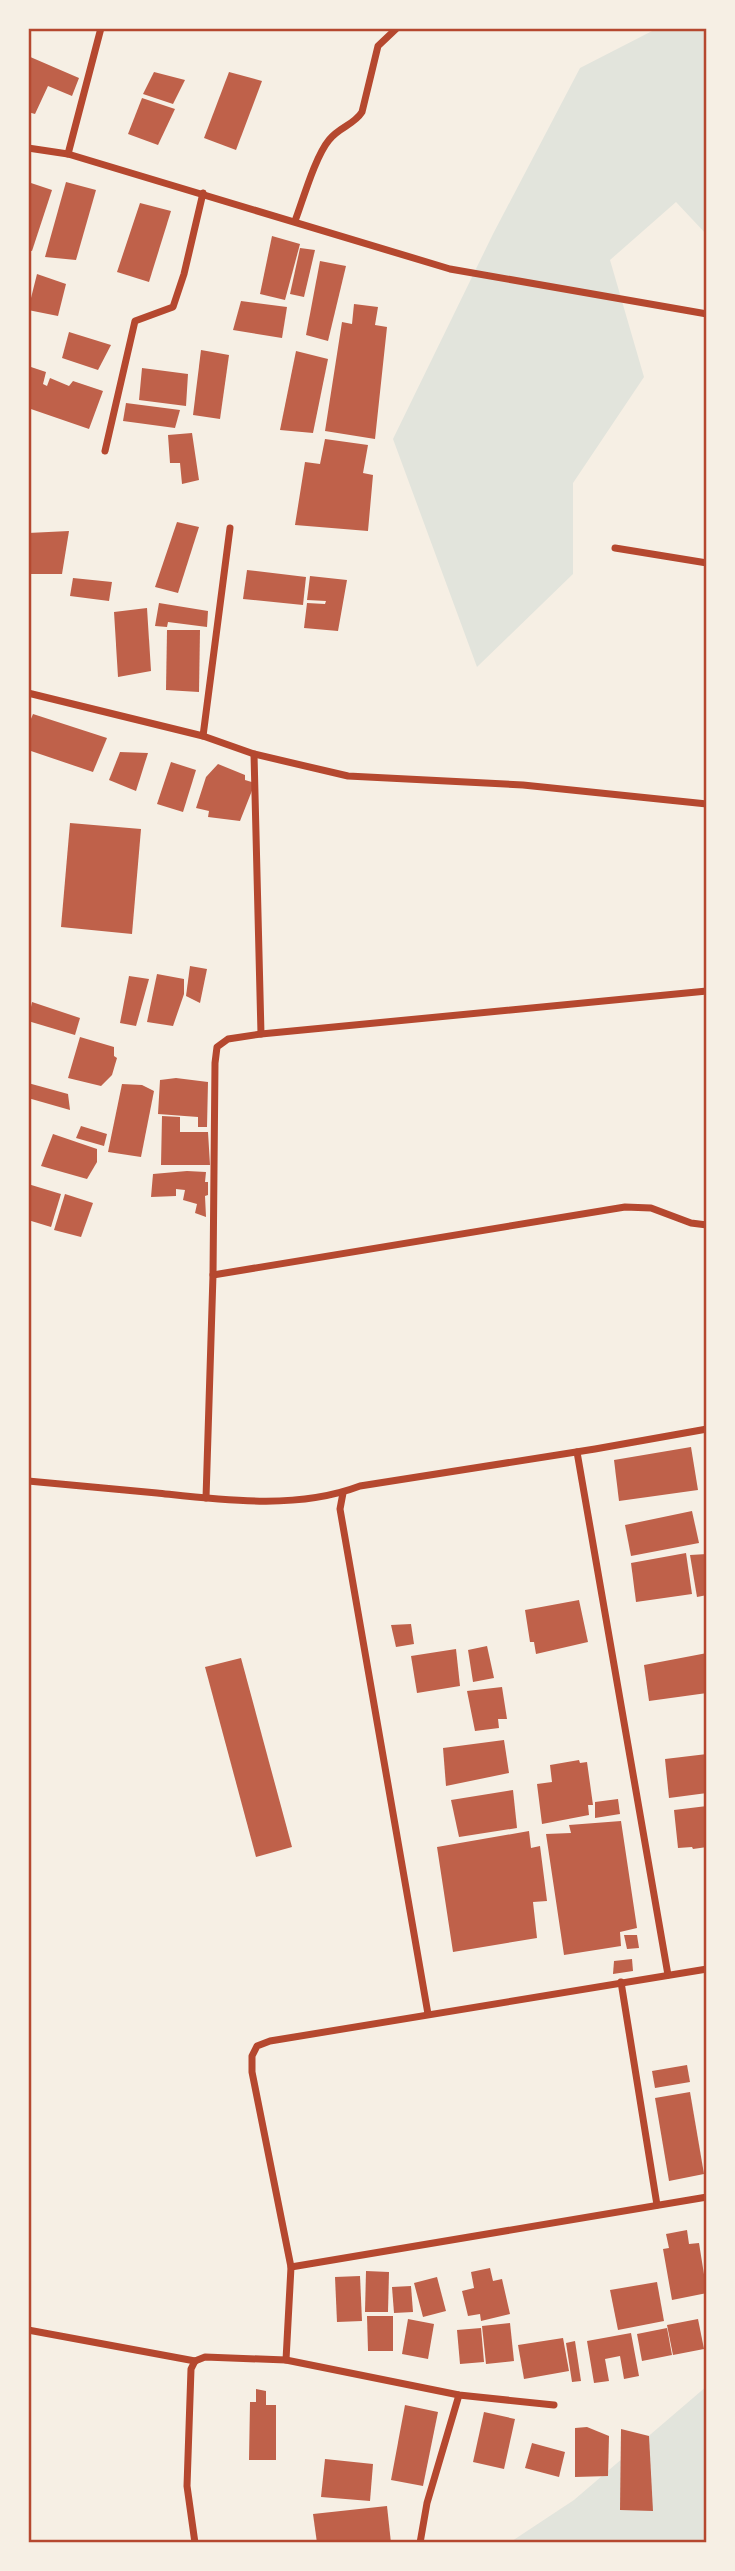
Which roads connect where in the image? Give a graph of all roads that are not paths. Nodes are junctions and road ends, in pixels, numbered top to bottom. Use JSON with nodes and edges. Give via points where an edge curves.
{"nodes":[{"id":1,"x":101,"y":28,"type":"edge"},
{"id":2,"x":397,"y":28,"type":"edge"},
{"id":3,"x":28,"y":148,"type":"edge"},
{"id":4,"x":68,"y":154,"type":"junction"},
{"id":5,"x":203,"y":193,"type":"junction"},
{"id":6,"x":295,"y":221,"type":"junction"},
{"id":7,"x":707,"y":314,"type":"edge"},
{"id":8,"x":105,"y":451,"type":"dead end"},
{"id":9,"x":230,"y":528,"type":"dead end"},
{"id":10,"x":615,"y":548,"type":"dead end"},
{"id":11,"x":707,"y":564,"type":"edge"},
{"id":12,"x":28,"y":693,"type":"edge"},
{"id":13,"x":203,"y":736,"type":"junction"},
{"id":14,"x":254,"y":754,"type":"junction"},
{"id":15,"x":707,"y":804,"type":"edge"},
{"id":16,"x":707,"y":991,"type":"edge"},
{"id":17,"x":261,"y":1034,"type":"junction"},
{"id":18,"x":707,"y":1224,"type":"edge"},
{"id":19,"x":213,"y":1275,"type":"junction"},
{"id":20,"x":707,"y":1429,"type":"edge"},
{"id":21,"x":577,"y":1452,"type":"junction"},
{"id":22,"x":28,"y":1481,"type":"edge"},
{"id":23,"x":343,"y":1493,"type":"junction"},
{"id":24,"x":206,"y":1498,"type":"junction"},
{"id":25,"x":707,"y":1969,"type":"edge"},
{"id":26,"x":668,"y":1975,"type":"junction"},
{"id":27,"x":621,"y":1982,"type":"junction"},
{"id":28,"x":428,"y":2014,"type":"junction"},
{"id":29,"x":707,"y":2197,"type":"edge"},
{"id":30,"x":657,"y":2205,"type":"junction"},
{"id":31,"x":291,"y":2267,"type":"junction"},
{"id":32,"x":28,"y":2330,"type":"edge"},
{"id":33,"x":286,"y":2360,"type":"junction"},
{"id":34,"x":195,"y":2361,"type":"junction"},
{"id":35,"x":459,"y":2395,"type":"junction"},
{"id":36,"x":554,"y":2405,"type":"dead end"},
{"id":37,"x":195,"y":2543,"type":"edge"},
{"id":38,"x":420,"y":2543,"type":"edge"}],
"edges":[{"from":1,"to":4,"type":"street"},
{"from":2,"to":6,"type":"street","via":[[378,47],[362,112],[327,142]]},
{"from":3,"to":4,"type":"street"},
{"from":4,"to":5,"type":"street"},
{"from":5,"to":6,"type":"street"},
{"from":5,"to":8,"type":"street","via":[[173,307],[135,321]]},
{"from":6,"to":7,"type":"street","via":[[450,269]]},
{"from":9,"to":13,"type":"street"},
{"from":10,"to":11,"type":"street"},
{"from":12,"to":13,"type":"street"},
{"from":13,"to":14,"type":"street"},
{"from":14,"to":15,"type":"street","via":[[348,776],[523,785]]},
{"from":14,"to":17,"type":"street"},
{"from":16,"to":17,"type":"street"},
{"from":17,"to":19,"type":"street","via":[[228,1039],[217,1048]]},
{"from":18,"to":19,"type":"street","via":[[651,1208],[625,1207]]},
{"from":19,"to":24,"type":"street"},
{"from":20,"to":21,"type":"street"},
{"from":21,"to":23,"type":"street","via":[[360,1486]]},
{"from":21,"to":26,"type":"street"},
{"from":22,"to":24,"type":"street"},
{"from":23,"to":24,"type":"street","via":[[276,1501]]},
{"from":23,"to":28,"type":"street","via":[[340,1510]]},
{"from":25,"to":26,"type":"street"},
{"from":26,"to":27,"type":"street"},
{"from":27,"to":28,"type":"street"},
{"from":27,"to":30,"type":"street"},
{"from":28,"to":31,"type":"street","via":[[257,2046],[252,2072]]},
{"from":29,"to":30,"type":"street"},
{"from":30,"to":31,"type":"street"},
{"from":31,"to":33,"type":"street"},
{"from":32,"to":34,"type":"street"},
{"from":33,"to":34,"type":"street","via":[[205,2357]]},
{"from":33,"to":35,"type":"street"},
{"from":34,"to":37,"type":"street","via":[[187,2470]]},
{"from":35,"to":36,"type":"street"},
{"from":35,"to":38,"type":"street","via":[[426,2503]]}]}
